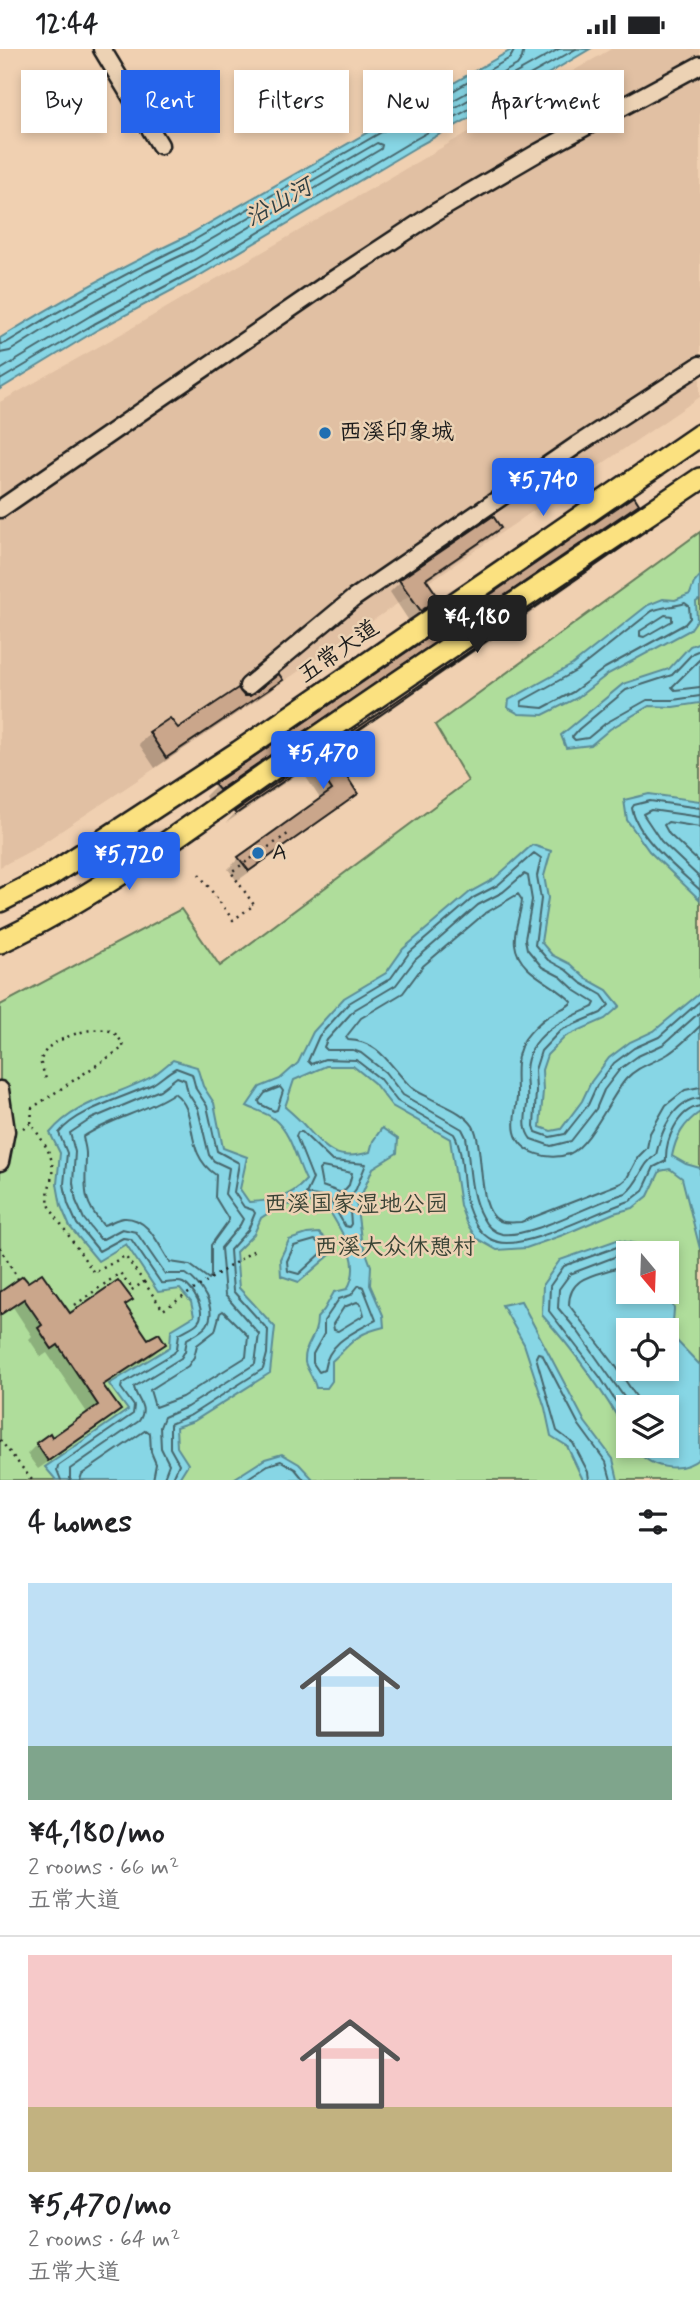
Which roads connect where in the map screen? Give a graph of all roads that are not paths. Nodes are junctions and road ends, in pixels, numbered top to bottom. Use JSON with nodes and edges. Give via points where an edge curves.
{"nodes":[{"id":1,"x":102,"y":49,"type":"edge"},
{"id":2,"x":700,"y":65,"type":"edge"},
{"id":3,"x":160,"y":145,"type":"dead end"},
{"id":4,"x":700,"y":365,"type":"edge"},
{"id":5,"x":700,"y":435,"type":"edge"},
{"id":6,"x":700,"y":479,"type":"edge"},
{"id":7,"x":0,"y":509,"type":"edge"},
{"id":8,"x":248,"y":687,"type":"dead end"},
{"id":9,"x":0,"y":901,"type":"edge"},
{"id":10,"x":0,"y":941,"type":"edge"},
{"id":11,"x":0,"y":1090,"type":"edge"},
{"id":12,"x":0,"y":1162,"type":"edge"}],
"edges":[{"from":1,"to":3,"type":"street"},
{"from":2,"to":7,"type":"street","via":[[436,212]]},
{"from":4,"to":8,"type":"street","via":[[354,598]]},
{"from":5,"to":9,"type":"main road","name":"五常大道","via":[[239,752],[49,876]]},
{"from":6,"to":10,"type":"main road","via":[[161,847],[45,921]]},
{"from":11,"to":12,"type":"street","via":[[6,1131]]}]}
